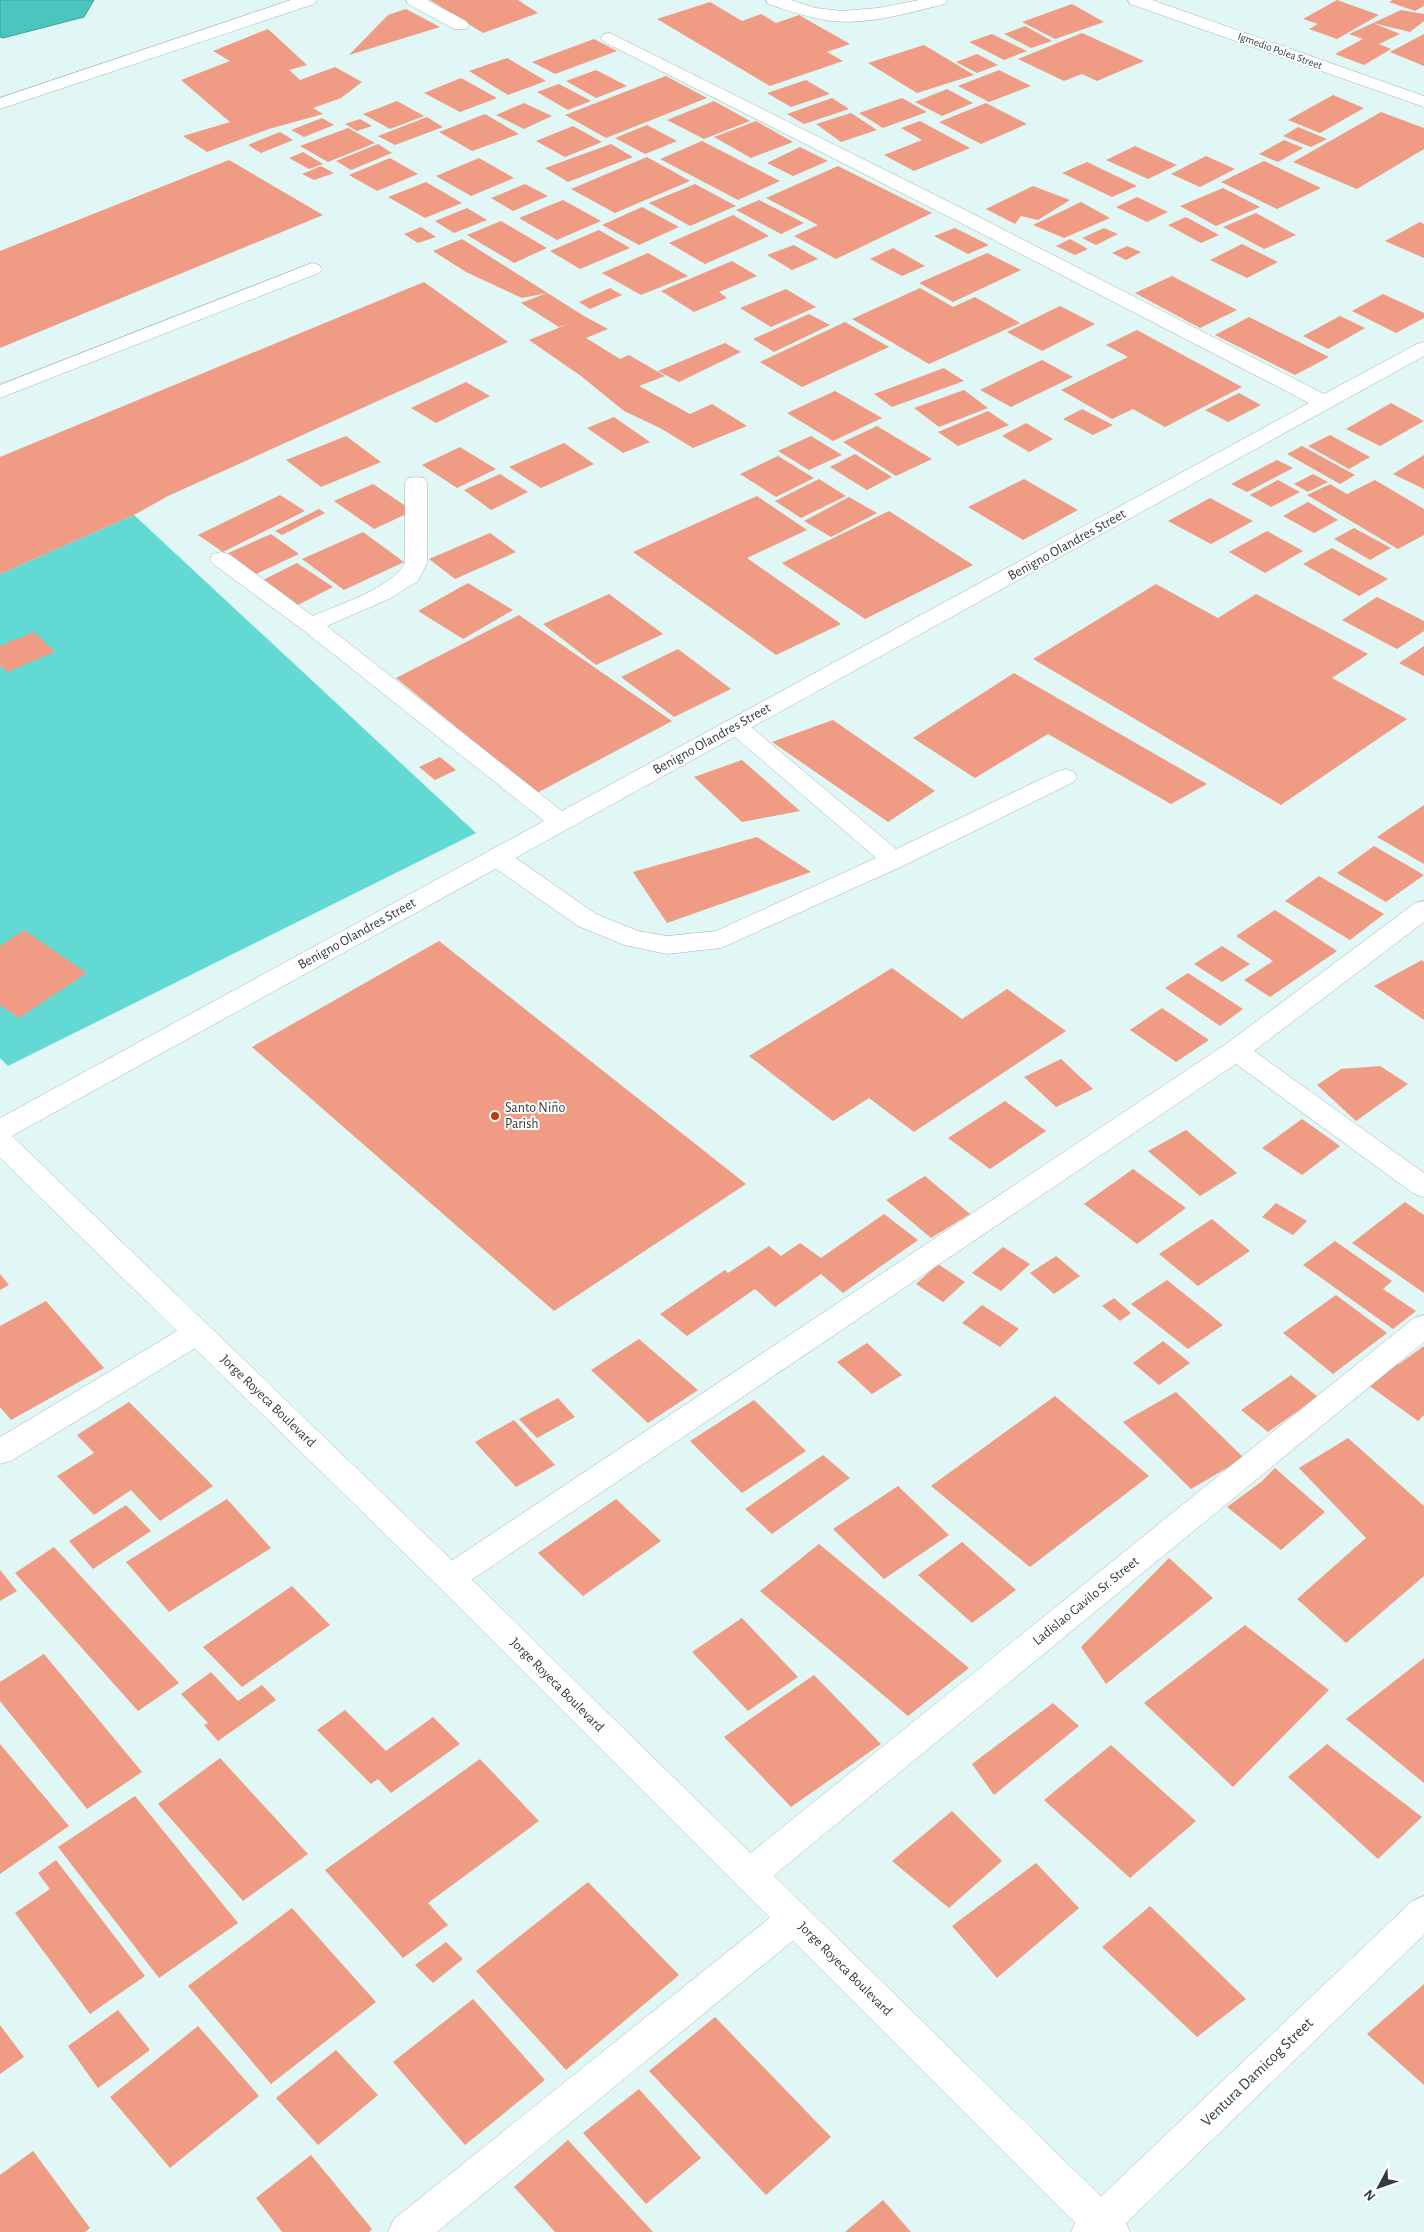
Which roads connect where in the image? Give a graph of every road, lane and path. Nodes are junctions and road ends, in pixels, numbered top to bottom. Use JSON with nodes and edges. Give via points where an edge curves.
{"nodes":[{"id":1,"x":308,"y":0,"type":"edge"},
{"id":2,"x":414,"y":0,"type":"edge"},
{"id":3,"x":774,"y":0,"type":"edge"},
{"id":4,"x":940,"y":0,"type":"edge"},
{"id":5,"x":1136,"y":0,"type":"edge"},
{"id":6,"x":460,"y":25,"type":"dead end"},
{"id":7,"x":610,"y":38,"type":"dead end"},
{"id":8,"x":1424,"y":102,"type":"edge"},
{"id":9,"x":0,"y":104,"type":"edge"},
{"id":10,"x":312,"y":269,"type":"dead end"},
{"id":11,"x":1424,"y":348,"type":"edge"},
{"id":12,"x":0,"y":392,"type":"edge"},
{"id":13,"x":1325,"y":403,"type":"junction"},
{"id":14,"x":416,"y":483,"type":"dead end"},
{"id":15,"x":221,"y":559,"type":"dead end"},
{"id":16,"x":311,"y":625,"type":"junction"},
{"id":17,"x":736,"y":726,"type":"junction"},
{"id":18,"x":1064,"y":777,"type":"dead end"},
{"id":19,"x":561,"y":822,"type":"junction"},
{"id":20,"x":497,"y":857,"type":"junction"},
{"id":21,"x":894,"y":860,"type":"junction"},
{"id":22,"x":1424,"y":909,"type":"edge"},
{"id":23,"x":1236,"y":1052,"type":"junction"},
{"id":24,"x":0,"y":1130,"type":"edge"},
{"id":25,"x":0,"y":1141,"type":"edge"},
{"id":26,"x":1424,"y":1187,"type":"edge"},
{"id":27,"x":1424,"y":1326,"type":"edge"},
{"id":28,"x":197,"y":1333,"type":"junction"},
{"id":29,"x":0,"y":1452,"type":"edge"},
{"id":30,"x":450,"y":1578,"type":"junction"},
{"id":31,"x":749,"y":1875,"type":"junction"},
{"id":32,"x":1424,"y":1912,"type":"edge"},
{"id":33,"x":794,"y":1919,"type":"junction"},
{"id":34,"x":1100,"y":2229,"type":"edge"},
{"id":35,"x":407,"y":2232,"type":"edge"}],
"edges":[{"from":1,"to":9,"type":"street"},
{"from":2,"to":6,"type":"street"},
{"from":3,"to":4,"type":"street","via":[[817,13],[840,16],[874,14]]},
{"from":5,"to":8,"type":"street","name":"Igmedio Polea Street"},
{"from":7,"to":13,"type":"street"},
{"from":10,"to":12,"type":"street"},
{"from":11,"to":13,"type":"street","name":"Benigno Olandres Street"},
{"from":13,"to":17,"type":"street","name":"Benigno Olandres Street"},
{"from":14,"to":16,"type":"street","via":[[416,563],[410,576],[381,594]]},
{"from":15,"to":16,"type":"street"},
{"from":16,"to":19,"type":"street"},
{"from":17,"to":19,"type":"street","name":"Benigno Olandres Street"},
{"from":17,"to":21,"type":"street"},
{"from":18,"to":21,"type":"street"},
{"from":19,"to":20,"type":"street","name":"Benigno Olandres Street"},
{"from":20,"to":21,"type":"street","via":[[586,920],[633,939],[667,945],[721,939]]},
{"from":20,"to":24,"type":"street","name":"Benigno Olandres Street"},
{"from":22,"to":23,"type":"street"},
{"from":23,"to":26,"type":"street"},
{"from":23,"to":30,"type":"street"},
{"from":25,"to":28,"type":"street","name":"Jorge Royeca Boulevard"},
{"from":27,"to":31,"type":"street","name":"Ladislao Gavilo Sr. Street"},
{"from":28,"to":29,"type":"street"},
{"from":28,"to":30,"type":"street","name":"Jorge Royeca Boulevard"},
{"from":30,"to":31,"type":"street","name":"Jorge Royeca Boulevard"},
{"from":31,"to":33,"type":"street","name":"Jorge Royeca Boulevard"},
{"from":32,"to":34,"type":"street","name":"Ventura Damicog Street"},
{"from":33,"to":34,"type":"street","name":"Jorge Royeca Boulevard"},
{"from":33,"to":35,"type":"street"}]}
